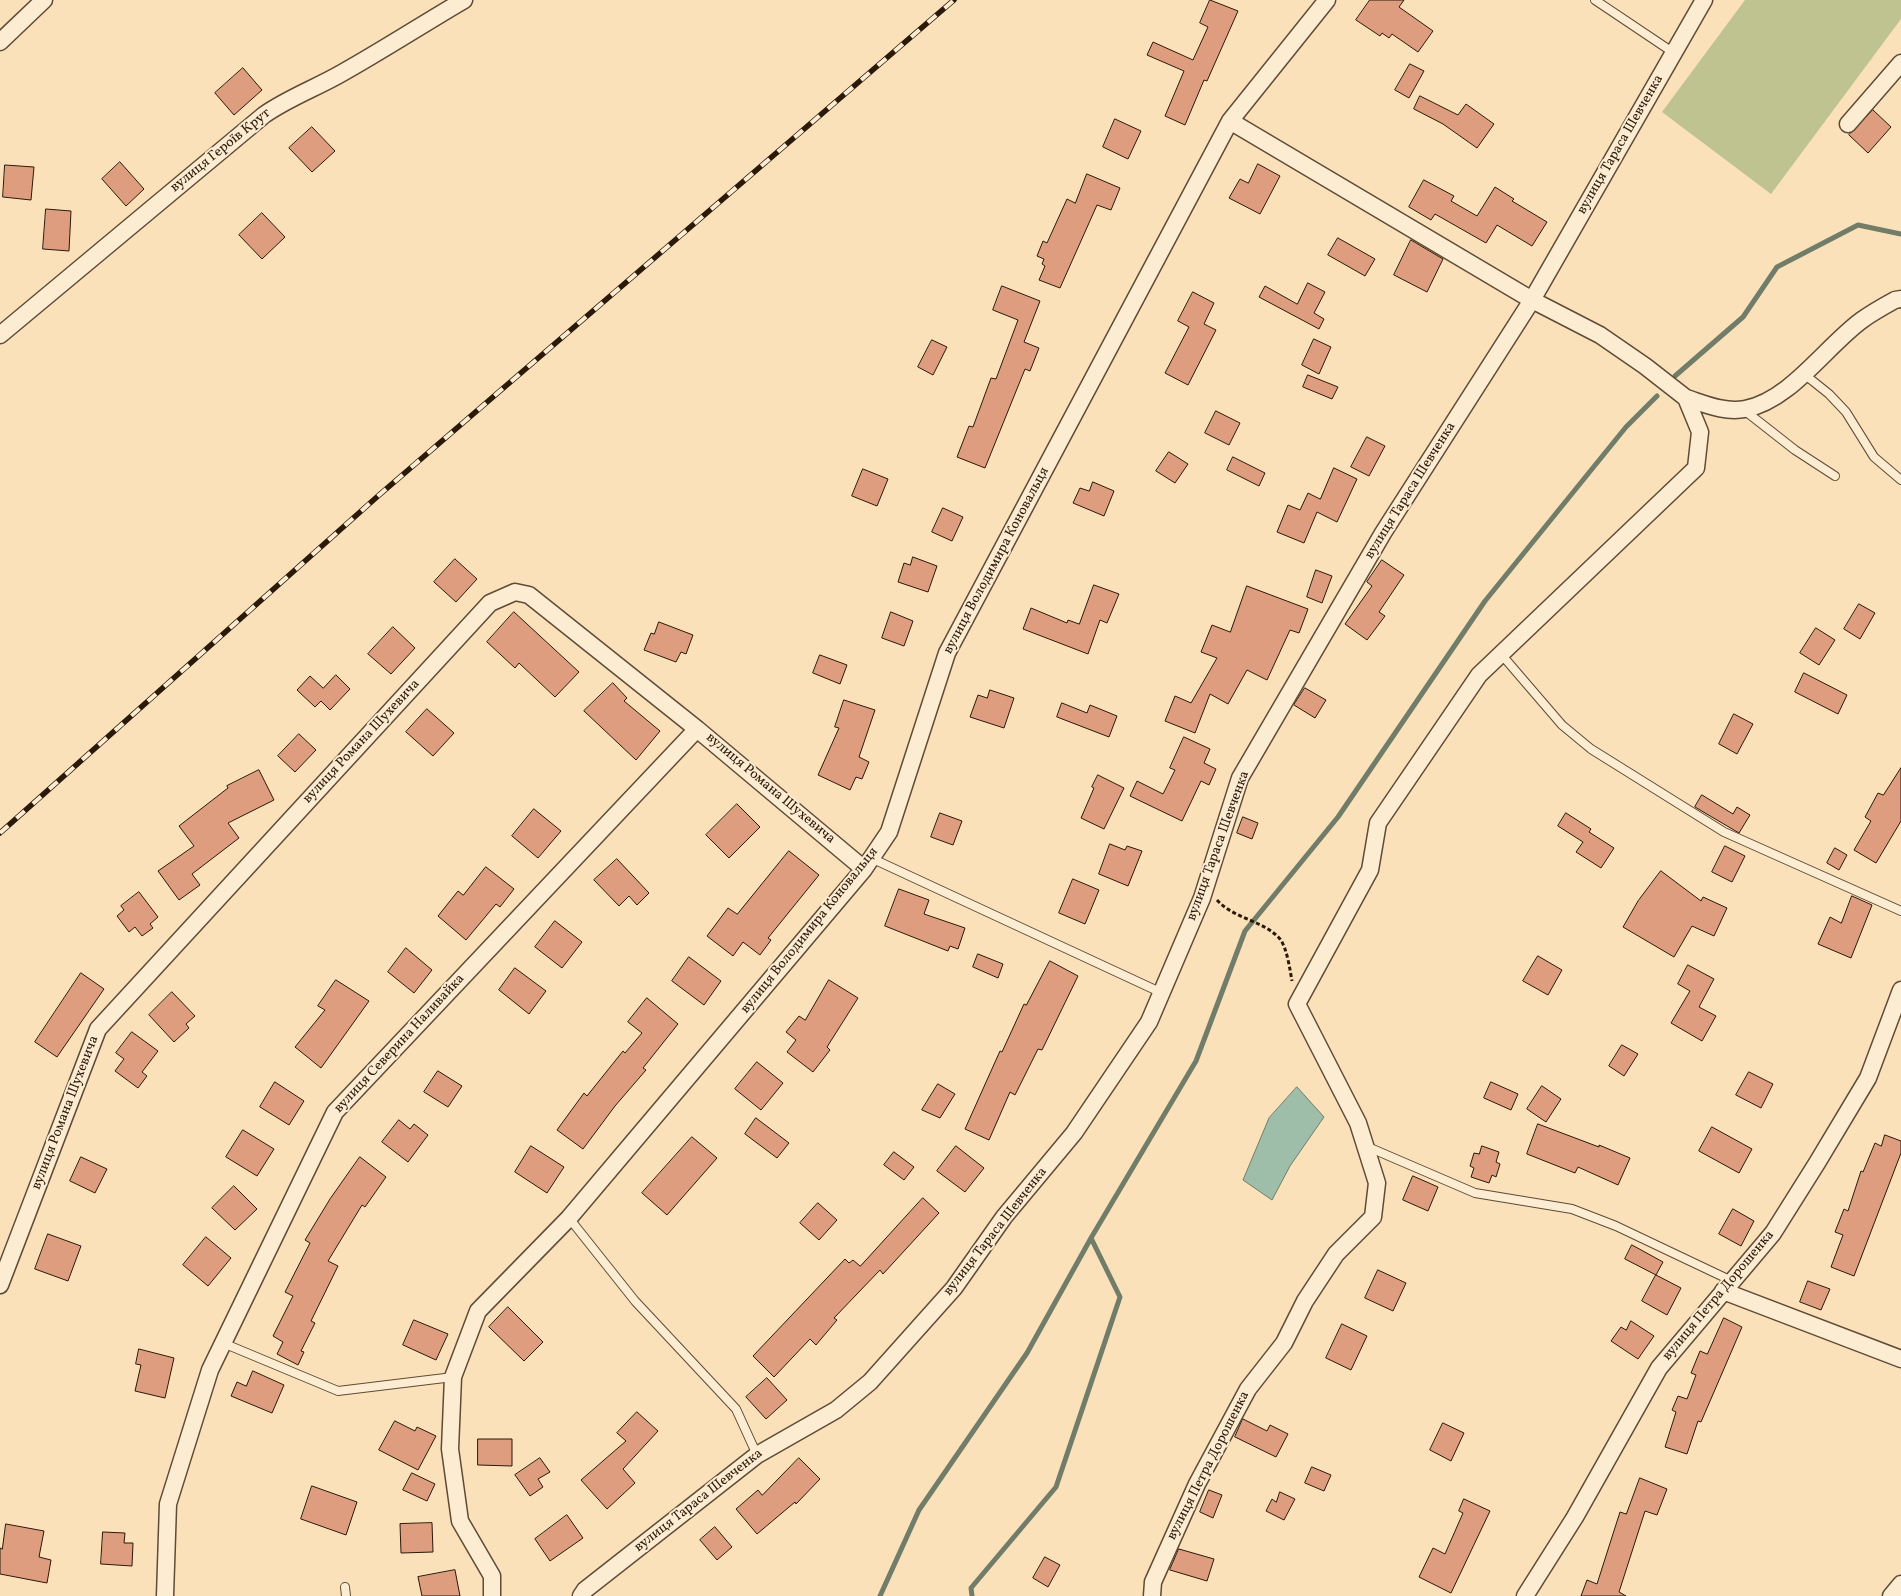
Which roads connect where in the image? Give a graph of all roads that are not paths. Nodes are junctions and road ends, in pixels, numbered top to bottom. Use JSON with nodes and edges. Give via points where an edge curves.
{"nodes":[{"id":1,"x":44,"y":0,"type":"edge"},
{"id":2,"x":464,"y":0,"type":"edge"},
{"id":3,"x":1327,"y":0,"type":"edge"},
{"id":4,"x":1595,"y":0,"type":"edge"},
{"id":5,"x":1704,"y":0,"type":"edge"},
{"id":6,"x":0,"y":42,"type":"edge"},
{"id":7,"x":1674,"y":53,"type":"junction"},
{"id":8,"x":1901,"y":63,"type":"edge"},
{"id":9,"x":1230,"y":121,"type":"junction"},
{"id":10,"x":1848,"y":124,"type":"dead end"},
{"id":11,"x":1901,"y":298,"type":"edge"},
{"id":12,"x":1532,"y":300,"type":"junction"},
{"id":13,"x":0,"y":335,"type":"edge"},
{"id":14,"x":1803,"y":373,"type":"junction"},
{"id":15,"x":1686,"y":398,"type":"junction"},
{"id":16,"x":1744,"y":410,"type":"junction"},
{"id":17,"x":1835,"y":476,"type":"dead end"},
{"id":18,"x":1901,"y":480,"type":"edge"},
{"id":19,"x":1501,"y":654,"type":"junction"},
{"id":20,"x":697,"y":729,"type":"junction"},
{"id":21,"x":868,"y":863,"type":"junction"},
{"id":22,"x":1901,"y":911,"type":"edge"},
{"id":23,"x":1901,"y":990,"type":"edge"},
{"id":24,"x":1162,"y":993,"type":"junction"},
{"id":25,"x":1366,"y":1146,"type":"junction"},
{"id":26,"x":569,"y":1218,"type":"junction"},
{"id":27,"x":0,"y":1285,"type":"edge"},
{"id":28,"x":1727,"y":1286,"type":"junction"},
{"id":29,"x":223,"y":1343,"type":"junction"},
{"id":30,"x":1901,"y":1359,"type":"edge"},
{"id":31,"x":453,"y":1377,"type":"junction"},
{"id":32,"x":757,"y":1455,"type":"junction"},
{"id":33,"x":1901,"y":1584,"type":"edge"},
{"id":34,"x":345,"y":1586,"type":"dead end"},
{"id":35,"x":166,"y":1596,"type":"edge"},
{"id":36,"x":346,"y":1596,"type":"edge"},
{"id":37,"x":492,"y":1596,"type":"edge"},
{"id":38,"x":581,"y":1596,"type":"edge"},
{"id":39,"x":1152,"y":1596,"type":"edge"},
{"id":40,"x":1525,"y":1596,"type":"edge"},
{"id":41,"x":1891,"y":1596,"type":"edge"}],
"edges":[{"from":1,"to":6,"type":"street"},
{"from":2,"to":13,"type":"street","name":"вулиця Героїв Крут","via":[[344,72],[282,102]]},
{"from":3,"to":9,"type":"street","name":"вулиця Володимира Коновальця"},
{"from":4,"to":7,"type":"lane"},
{"from":5,"to":7,"type":"street","name":"вулиця Тараса Шевченка"},
{"from":7,"to":12,"type":"street","name":"вулиця Тараса Шевченка"},
{"from":8,"to":10,"type":"street"},
{"from":9,"to":12,"type":"street"},
{"from":9,"to":21,"type":"street","name":"вулиця Володимира Коновальця","via":[[947,653],[889,832]]},
{"from":11,"to":14,"type":"street","via":[[1862,320]]},
{"from":12,"to":15,"type":"street","via":[[1600,334]]},
{"from":12,"to":24,"type":"street","name":"вулиця Тараса Шевченка","via":[[1384,533],[1240,778],[1205,887]]},
{"from":14,"to":16,"type":"street","via":[[1761,405]]},
{"from":14,"to":18,"type":"lane","via":[[1830,394],[1846,412],[1874,457]]},
{"from":15,"to":16,"type":"street","via":[[1724,410]]},
{"from":15,"to":19,"type":"street","via":[[1700,432],[1696,468]]},
{"from":16,"to":17,"type":"lane"},
{"from":19,"to":22,"type":"lane","via":[[1562,725],[1591,749],[1724,832]]},
{"from":19,"to":25,"type":"street","name":"вулиця Петра Дорошенка","via":[[1479,675],[1378,823],[1370,870],[1296,1004],[1358,1123]]},
{"from":20,"to":21,"type":"street","name":"вулиця Романа Шухевича"},
{"from":20,"to":27,"type":"street","name":"вулиця Романа Шухевича","via":[[529,595],[515,592],[490,603],[98,1029]]},
{"from":20,"to":29,"type":"street","name":"вулиця Северина Наливайка","via":[[335,1112]]},
{"from":21,"to":24,"type":"lane"},
{"from":21,"to":26,"type":"street","name":"вулиця Володимира Коновальця"},
{"from":23,"to":28,"type":"street","name":"вулиця Петра Дорошенка","via":[[1868,1078],[1773,1233]]},
{"from":24,"to":32,"type":"street","name":"вулиця Тараса Шевченка","via":[[1149,1022],[1074,1133],[1004,1217],[954,1288],[870,1382],[836,1410]]},
{"from":25,"to":28,"type":"lane","via":[[1475,1193],[1572,1209],[1616,1226]]},
{"from":25,"to":39,"type":"street","name":"вулиця Петра Дорошенка","via":[[1377,1183],[1373,1217],[1336,1254],[1305,1301],[1284,1343],[1248,1389],[1197,1484],[1153,1582]]},
{"from":26,"to":31,"type":"street","name":"вулиця Володимира Коновальця","via":[[478,1311]]},
{"from":26,"to":32,"type":"lane","via":[[635,1301],[736,1409]]},
{"from":28,"to":30,"type":"street"},
{"from":28,"to":40,"type":"street","name":"вулиця Петра Дорошенка","via":[[1659,1368],[1575,1516]]},
{"from":29,"to":31,"type":"lane","via":[[338,1391]]},
{"from":29,"to":35,"type":"street","name":"вулиця Северина Наливайка","via":[[210,1370],[168,1504]]},
{"from":31,"to":37,"type":"street","name":"вулиця Володимира Коновальця","via":[[450,1449],[460,1521],[492,1576]]},
{"from":32,"to":38,"type":"street","name":"вулиця Тараса Шевченка"},
{"from":33,"to":41,"type":"street"},
{"from":34,"to":36,"type":"lane"}]}
